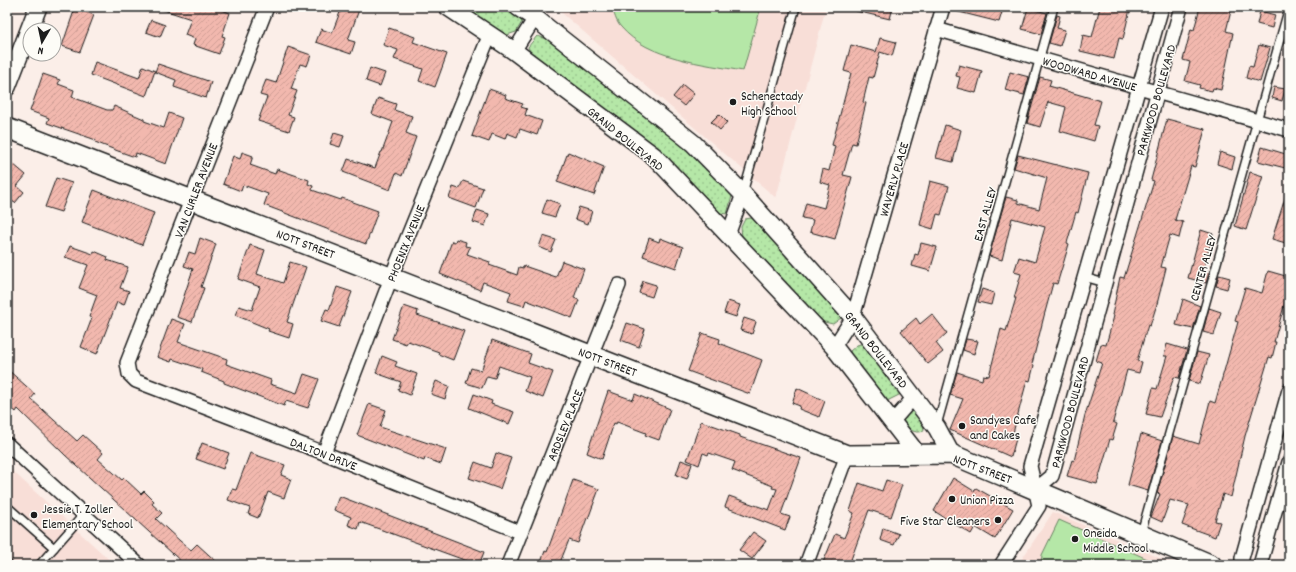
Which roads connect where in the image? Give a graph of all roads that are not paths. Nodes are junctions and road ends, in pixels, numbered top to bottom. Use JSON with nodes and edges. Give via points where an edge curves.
{"nodes":[{"id":1,"x":38,"y":7,"type":"edge"},
{"id":2,"x":267,"y":7,"type":"edge"},
{"id":3,"x":448,"y":7,"type":"edge"},
{"id":4,"x":518,"y":7,"type":"edge"},
{"id":5,"x":796,"y":7,"type":"edge"},
{"id":6,"x":943,"y":7,"type":"edge"},
{"id":7,"x":1054,"y":7,"type":"edge"},
{"id":8,"x":1162,"y":7,"type":"edge"},
{"id":9,"x":1181,"y":7,"type":"edge"},
{"id":10,"x":1289,"y":7,"type":"edge"},
{"id":11,"x":535,"y":18,"type":"junction"},
{"id":12,"x":936,"y":29,"type":"junction"},
{"id":13,"x":490,"y":34,"type":"junction"},
{"id":14,"x":514,"y":51,"type":"junction"},
{"id":15,"x":1039,"y":59,"type":"junction"},
{"id":16,"x":7,"y":87,"type":"edge"},
{"id":17,"x":1139,"y":87,"type":"junction"},
{"id":18,"x":1157,"y":92,"type":"junction"},
{"id":19,"x":1256,"y":120,"type":"junction"},
{"id":20,"x":7,"y":128,"type":"edge"},
{"id":21,"x":1289,"y":130,"type":"edge"},
{"id":22,"x":743,"y":194,"type":"junction"},
{"id":23,"x":191,"y":199,"type":"junction"},
{"id":24,"x":728,"y":235,"type":"junction"},
{"id":25,"x":391,"y":276,"type":"junction"},
{"id":26,"x":1084,"y":277,"type":"junction"},
{"id":27,"x":1105,"y":283,"type":"junction"},
{"id":28,"x":619,"y":285,"type":"dead end"},
{"id":29,"x":854,"y":317,"type":"junction"},
{"id":30,"x":834,"y":347,"type":"junction"},
{"id":31,"x":592,"y":355,"type":"junction"},
{"id":32,"x":129,"y":374,"type":"joint"},
{"id":33,"x":1289,"y":390,"type":"edge"},
{"id":34,"x":914,"y":397,"type":"junction"},
{"id":35,"x":893,"y":421,"type":"junction"},
{"id":36,"x":937,"y":428,"type":"junction"},
{"id":37,"x":7,"y":444,"type":"edge"},
{"id":38,"x":324,"y":453,"type":"junction"},
{"id":39,"x":917,"y":454,"type":"junction"},
{"id":40,"x":951,"y":454,"type":"junction"},
{"id":41,"x":847,"y":455,"type":"junction"},
{"id":42,"x":1289,"y":462,"type":"edge"},
{"id":43,"x":1036,"y":489,"type":"junction"},
{"id":44,"x":7,"y":506,"type":"edge"},
{"id":45,"x":84,"y":514,"type":"junction"},
{"id":46,"x":520,"y":532,"type":"junction"},
{"id":47,"x":1140,"y":535,"type":"junction"},
{"id":48,"x":54,"y":548,"type":"junction"},
{"id":49,"x":1192,"y":561,"type":"edge"},
{"id":50,"x":7,"y":563,"type":"edge"},
{"id":51,"x":9,"y":565,"type":"edge"},
{"id":52,"x":39,"y":565,"type":"edge"},
{"id":53,"x":138,"y":565,"type":"edge"},
{"id":54,"x":508,"y":565,"type":"edge"},
{"id":55,"x":806,"y":565,"type":"edge"},
{"id":56,"x":1001,"y":565,"type":"edge"},
{"id":57,"x":1212,"y":565,"type":"edge"},
{"id":58,"x":1242,"y":565,"type":"edge"},
{"id":59,"x":1260,"y":565,"type":"edge"}],
"edges":[{"from":1,"to":16,"type":"street"},
{"from":2,"to":23,"type":"street","name":"VAN CURLER AVENUE"},
{"from":3,"to":13,"type":"street","name":"GRAND BOULEVARD"},
{"from":4,"to":11,"type":"street","name":"GRAND BOULEVARD"},
{"from":5,"to":22,"type":"lane"},
{"from":6,"to":12,"type":"street","name":"WAVERLY PLACE"},
{"from":7,"to":15,"type":"lane","name":"EAST ALLEY"},
{"from":8,"to":17,"type":"street","name":"PARKWOOD BOULEVARD"},
{"from":9,"to":18,"type":"street","name":"PARKWOOD BOULEVARD"},
{"from":10,"to":19,"type":"lane","name":"CENTER ALLEY"},
{"from":11,"to":14,"type":"street"},
{"from":11,"to":22,"type":"street","name":"GRAND BOULEVARD","via":[[693,143]]},
{"from":12,"to":15,"type":"street","name":"WOODWARD AVENUE"},
{"from":12,"to":29,"type":"street","name":"WAVERLY PLACE"},
{"from":13,"to":14,"type":"street","name":"GRAND BOULEVARD"},
{"from":13,"to":25,"type":"street","name":"PHOENIX AVENUE"},
{"from":14,"to":24,"type":"street","name":"GRAND BOULEVARD","via":[[654,156]]},
{"from":15,"to":17,"type":"street","name":"WOODWARD AVENUE"},
{"from":15,"to":36,"type":"lane","name":"EAST ALLEY"},
{"from":17,"to":18,"type":"street","name":"WOODWARD AVENUE"},
{"from":17,"to":26,"type":"street","name":"PARKWOOD BOULEVARD"},
{"from":18,"to":19,"type":"street","name":"WOODWARD AVENUE"},
{"from":18,"to":27,"type":"street","name":"PARKWOOD BOULEVARD"},
{"from":19,"to":21,"type":"street","name":"WOODWARD AVENUE"},
{"from":19,"to":47,"type":"lane","name":"CENTER ALLEY"},
{"from":20,"to":23,"type":"main road","name":"NOTT STREET"},
{"from":22,"to":24,"type":"street"},
{"from":22,"to":29,"type":"street","name":"GRAND BOULEVARD"},
{"from":23,"to":25,"type":"main road","name":"NOTT STREET"},
{"from":23,"to":32,"type":"street","name":"VAN CURLER AVENUE","via":[[127,363]]},
{"from":24,"to":30,"type":"street","name":"GRAND BOULEVARD"},
{"from":25,"to":31,"type":"main road","name":"NOTT STREET"},
{"from":25,"to":38,"type":"street","name":"PHOENIX AVENUE"},
{"from":26,"to":27,"type":"lane"},
{"from":26,"to":43,"type":"street","name":"PARKWOOD BOULEVARD","via":[[1030,466]]},
{"from":27,"to":43,"type":"street","name":"PARKWOOD BOULEVARD","via":[[1052,476]]},
{"from":28,"to":31,"type":"street","name":"ARDSLEY PLACE"},
{"from":29,"to":30,"type":"street","name":"WAVERLY PLACE"},
{"from":29,"to":34,"type":"street","name":"GRAND BOULEVARD"},
{"from":30,"to":35,"type":"street","name":"GRAND BOULEVARD"},
{"from":31,"to":41,"type":"main road","name":"NOTT STREET"},
{"from":31,"to":46,"type":"street","name":"ARDSLEY PLACE"},
{"from":32,"to":38,"type":"street","name":"DALTON DRIVE","via":[[136,381]]},
{"from":33,"to":58,"type":"street"},
{"from":34,"to":35,"type":"street","name":"GRAND BOULEVARD"},
{"from":34,"to":36,"type":"street","name":"GRAND BOULEVARD"},
{"from":35,"to":39,"type":"street","name":"GRAND BOULEVARD"},
{"from":36,"to":40,"type":"street","name":"GRAND BOULEVARD"},
{"from":37,"to":45,"type":"street"},
{"from":38,"to":46,"type":"street","name":"DALTON DRIVE"},
{"from":39,"to":40,"type":"main road","name":"NOTT STREET"},
{"from":39,"to":41,"type":"main road","name":"NOTT STREET"},
{"from":40,"to":43,"type":"main road","name":"NOTT STREET"},
{"from":41,"to":55,"type":"street"},
{"from":42,"to":59,"type":"street"},
{"from":43,"to":47,"type":"main road","name":"NOTT STREET"},
{"from":43,"to":56,"type":"street","via":[[1039,506]]},
{"from":44,"to":48,"type":"lane"},
{"from":45,"to":48,"type":"lane"},
{"from":45,"to":53,"type":"street"},
{"from":46,"to":54,"type":"street","name":"ARDSLEY PLACE"},
{"from":47,"to":49,"type":"main road","name":"NOTT STREET"},
{"from":48,"to":52,"type":"lane"},
{"from":49,"to":57,"type":"main road","name":"NOTT STREET"},
{"from":50,"to":51,"type":"lane"}]}
